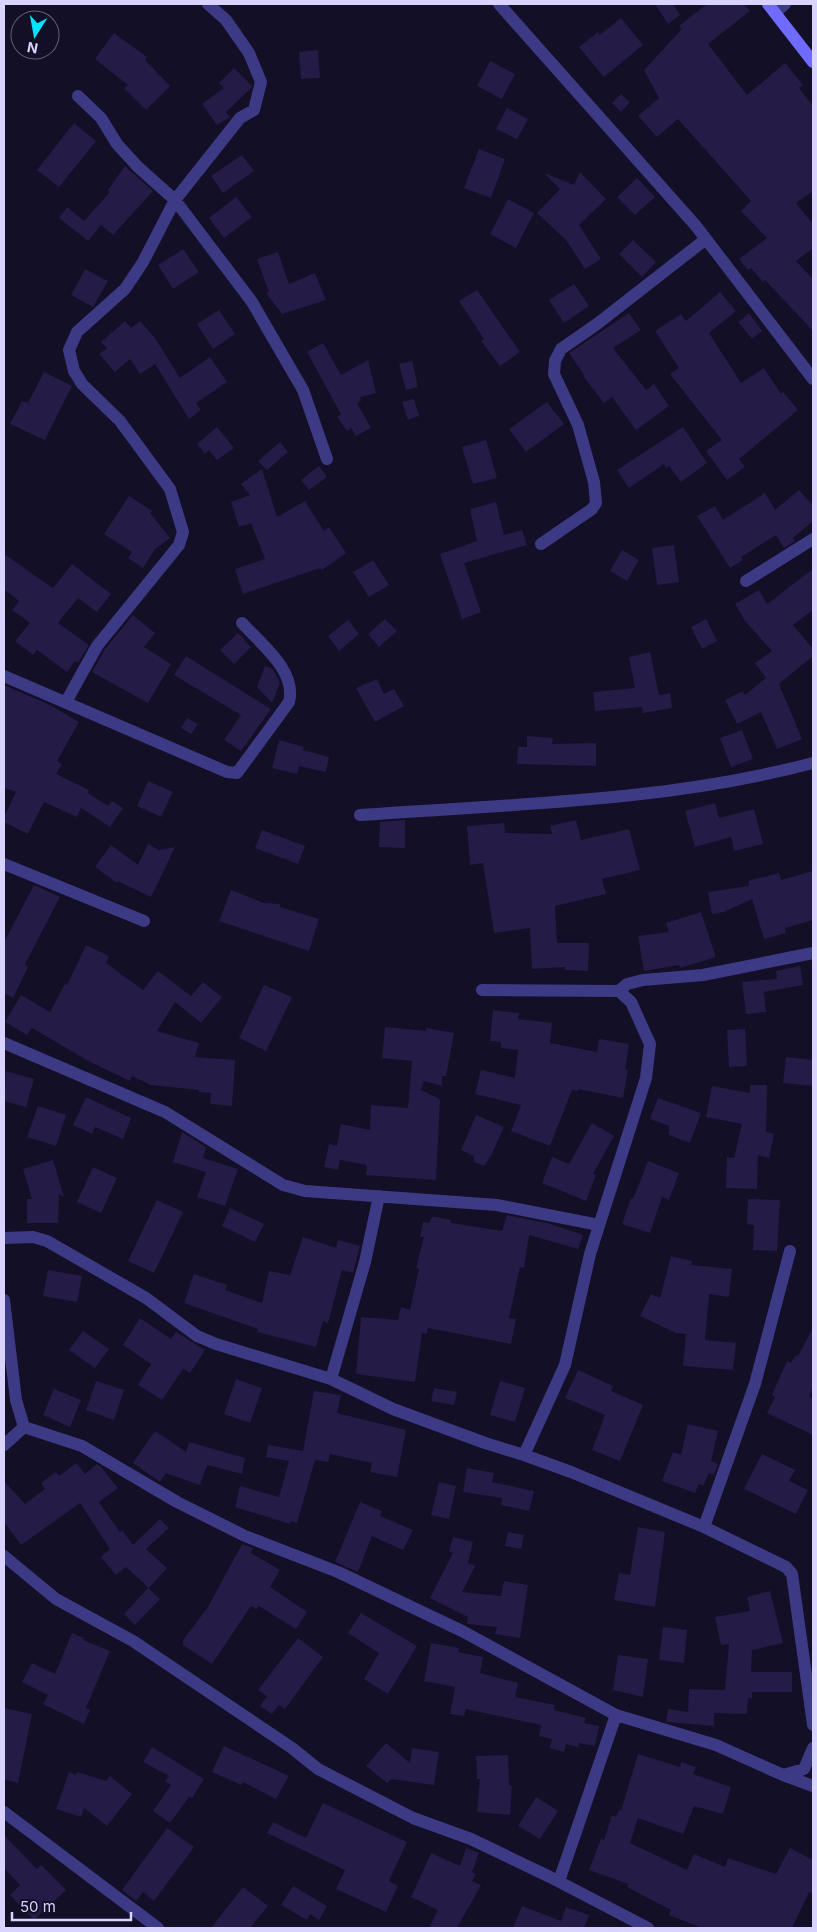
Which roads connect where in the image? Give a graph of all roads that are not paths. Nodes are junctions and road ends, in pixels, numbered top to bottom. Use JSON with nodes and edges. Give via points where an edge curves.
{"nodes":[{"id":1,"x":208,"y":4,"type":"edge"},
{"id":2,"x":500,"y":4,"type":"edge"},
{"id":3,"x":785,"y":4,"type":"edge"},
{"id":4,"x":771,"y":8,"type":"edge"},
{"id":5,"x":813,"y":62,"type":"edge"},
{"id":6,"x":78,"y":96,"type":"dead end"},
{"id":7,"x":175,"y":200,"type":"junction"},
{"id":8,"x":706,"y":239,"type":"junction"},
{"id":9,"x":813,"y":378,"type":"edge"},
{"id":10,"x":328,"y":459,"type":"dead end"},
{"id":11,"x":813,"y":539,"type":"edge"},
{"id":12,"x":541,"y":544,"type":"dead end"},
{"id":13,"x":746,"y":582,"type":"dead end"},
{"id":14,"x":242,"y":623,"type":"dead end"},
{"id":15,"x":4,"y":676,"type":"edge"},
{"id":16,"x":66,"y":702,"type":"junction"},
{"id":17,"x":813,"y":763,"type":"edge"},
{"id":18,"x":360,"y":815,"type":"dead end"},
{"id":19,"x":4,"y":864,"type":"edge"},
{"id":20,"x":144,"y":921,"type":"dead end"},
{"id":21,"x":813,"y":953,"type":"edge"},
{"id":22,"x":482,"y":990,"type":"dead end"},
{"id":23,"x":618,"y":991,"type":"junction"},
{"id":24,"x":4,"y":1043,"type":"edge"},
{"id":25,"x":379,"y":1196,"type":"junction"},
{"id":26,"x":599,"y":1225,"type":"junction"},
{"id":27,"x":4,"y":1238,"type":"edge"},
{"id":28,"x":790,"y":1251,"type":"dead end"},
{"id":29,"x":4,"y":1300,"type":"edge"},
{"id":30,"x":331,"y":1380,"type":"junction"},
{"id":31,"x":24,"y":1427,"type":"junction"},
{"id":32,"x":4,"y":1445,"type":"edge"},
{"id":33,"x":524,"y":1455,"type":"junction"},
{"id":34,"x":704,"y":1527,"type":"junction"},
{"id":35,"x":4,"y":1556,"type":"edge"},
{"id":36,"x":616,"y":1715,"type":"junction"},
{"id":37,"x":813,"y":1725,"type":"edge"},
{"id":38,"x":813,"y":1748,"type":"edge"},
{"id":39,"x":783,"y":1775,"type":"junction"},
{"id":40,"x":813,"y":1786,"type":"edge"},
{"id":41,"x":4,"y":1812,"type":"edge"},
{"id":42,"x":559,"y":1881,"type":"junction"},
{"id":43,"x":158,"y":1928,"type":"edge"},
{"id":44,"x":648,"y":1928,"type":"edge"}],
"edges":[{"from":1,"to":7,"type":"street","via":[[226,20],[249,53],[261,82],[259,96],[254,110],[240,118]]},
{"from":2,"to":8,"type":"street"},
{"from":3,"to":4,"type":"street"},
{"from":4,"to":5,"type":"street"},
{"from":6,"to":7,"type":"street","via":[[101,118],[117,144],[138,167]]},
{"from":7,"to":10,"type":"street","via":[[252,302],[276,340],[302,390]]},
{"from":7,"to":16,"type":"street","via":[[144,262],[130,282],[77,332],[69,350],[74,371],[82,384],[120,421],[170,489],[184,532],[179,545],[97,646]]},
{"from":8,"to":9,"type":"street"},
{"from":8,"to":12,"type":"street","via":[[561,349],[554,361],[554,374],[578,424],[594,482],[596,502],[592,509]]},
{"from":11,"to":13,"type":"street"},
{"from":14,"to":16,"type":"street","via":[[286,672],[291,694],[289,702],[237,773],[227,772]]},
{"from":15,"to":16,"type":"street"},
{"from":17,"to":18,"type":"street","via":[[724,782],[564,803]]},
{"from":19,"to":20,"type":"street"},
{"from":21,"to":23,"type":"street","via":[[703,975],[643,980],[627,984]]},
{"from":22,"to":23,"type":"street"},
{"from":23,"to":26,"type":"street","via":[[631,1002],[639,1016],[650,1044],[649,1060]]},
{"from":24,"to":25,"type":"street","via":[[165,1112],[283,1185],[305,1191]]},
{"from":25,"to":26,"type":"street","via":[[497,1205]]},
{"from":25,"to":30,"type":"street","via":[[365,1262]]},
{"from":26,"to":33,"type":"street","via":[[565,1365]]},
{"from":27,"to":30,"type":"street","via":[[32,1237],[47,1242],[146,1298],[197,1336],[230,1350]]},
{"from":28,"to":34,"type":"street","via":[[755,1384]]},
{"from":29,"to":31,"type":"street","via":[[16,1400]]},
{"from":30,"to":33,"type":"street","via":[[394,1409]]},
{"from":31,"to":32,"type":"street"},
{"from":31,"to":36,"type":"street","via":[[82,1446],[177,1502],[245,1536],[338,1572],[462,1631]]},
{"from":33,"to":34,"type":"street"},
{"from":34,"to":37,"type":"street","via":[[786,1567],[792,1574]]},
{"from":35,"to":42,"type":"street","via":[[56,1599],[133,1641],[318,1769],[413,1818],[471,1839]]},
{"from":36,"to":39,"type":"street","via":[[716,1745]]},
{"from":36,"to":42,"type":"street"},
{"from":38,"to":39,"type":"street","via":[[804,1768]]},
{"from":39,"to":40,"type":"street"},
{"from":41,"to":43,"type":"street"},
{"from":42,"to":44,"type":"street"}]}
